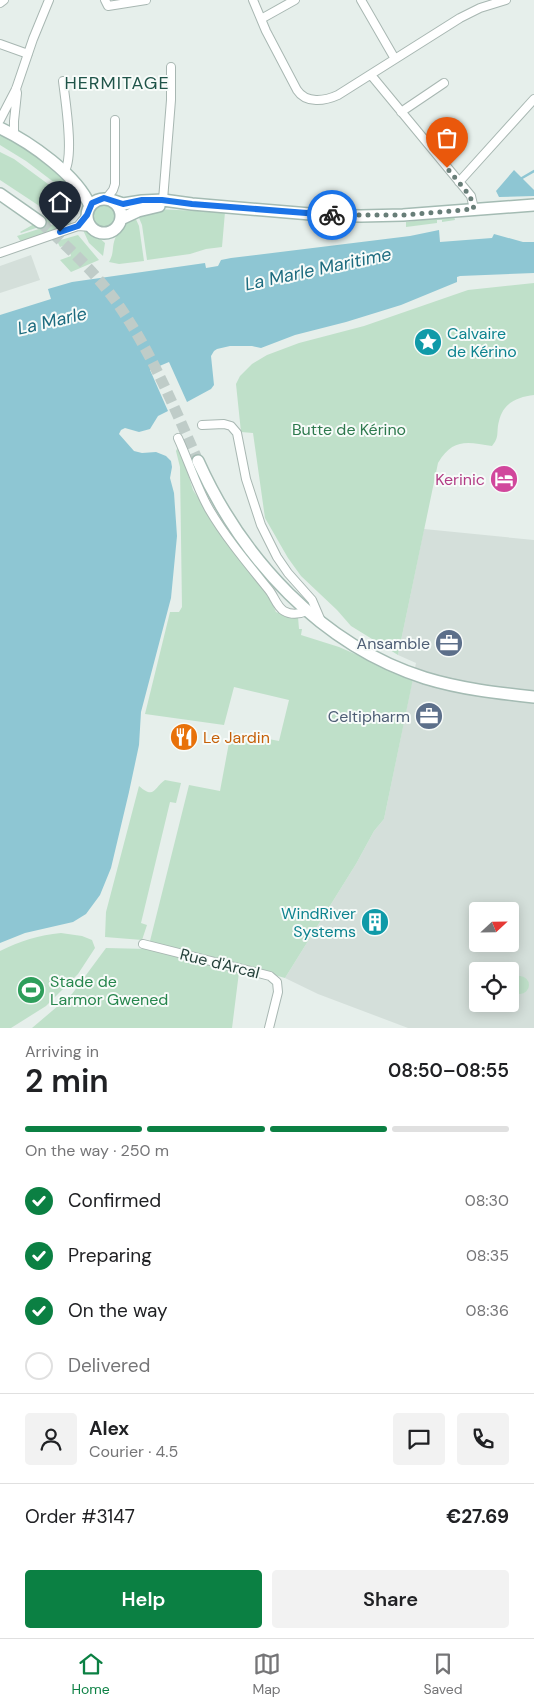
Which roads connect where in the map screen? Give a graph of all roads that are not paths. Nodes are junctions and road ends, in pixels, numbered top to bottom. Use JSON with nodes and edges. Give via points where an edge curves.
{"nodes":[{"id":1,"x":4,"y":0,"type":"edge"},
{"id":2,"x":49,"y":0,"type":"edge"},
{"id":3,"x":105,"y":0,"type":"edge"},
{"id":4,"x":146,"y":0,"type":"edge"},
{"id":5,"x":253,"y":0,"type":"edge"},
{"id":6,"x":295,"y":0,"type":"edge"},
{"id":7,"x":361,"y":0,"type":"edge"},
{"id":8,"x":506,"y":0,"type":"edge"},
{"id":9,"x":0,"y":3,"type":"edge"},
{"id":10,"x":261,"y":19,"type":"junction"},
{"id":11,"x":0,"y":44,"type":"edge"},
{"id":12,"x":28,"y":54,"type":"junction"},
{"id":13,"x":395,"y":59,"type":"junction"},
{"id":14,"x":171,"y":67,"type":"dead end"},
{"id":15,"x":371,"y":75,"type":"junction"},
{"id":16,"x":63,"y":81,"type":"dead end"},
{"id":17,"x":444,"y":83,"type":"dead end"},
{"id":18,"x":16,"y":89,"type":"junction"},
{"id":19,"x":534,"y":99,"type":"edge"},
{"id":20,"x":401,"y":112,"type":"junction"},
{"id":21,"x":0,"y":120,"type":"edge"},
{"id":22,"x":115,"y":120,"type":"dead end"},
{"id":23,"x":0,"y":128,"type":"edge"},
{"id":24,"x":14,"y":135,"type":"junction"},
{"id":25,"x":68,"y":175,"type":"junction"},
{"id":26,"x":459,"y":182,"type":"junction"},
{"id":27,"x":0,"y":194,"type":"edge"},
{"id":28,"x":107,"y":199,"type":"junction"},
{"id":29,"x":162,"y":200,"type":"junction"},
{"id":30,"x":192,"y":204,"type":"junction"},
{"id":31,"x":534,"y":205,"type":"edge"},
{"id":32,"x":474,"y":209,"type":"junction"},
{"id":33,"x":88,"y":210,"type":"junction"},
{"id":34,"x":121,"y":219,"type":"junction"},
{"id":35,"x":40,"y":222,"type":"tunnel mouth"},
{"id":36,"x":78,"y":226,"type":"junction"},
{"id":37,"x":91,"y":228,"type":"junction"},
{"id":38,"x":0,"y":253,"type":"edge"},
{"id":39,"x":202,"y":425,"type":"dead end"},
{"id":40,"x":178,"y":438,"type":"dead end"},
{"id":41,"x":198,"y":462,"type":"tunnel mouth"},
{"id":42,"x":306,"y":611,"type":"junction"},
{"id":43,"x":322,"y":624,"type":"junction"},
{"id":44,"x":534,"y":697,"type":"edge"},
{"id":45,"x":143,"y":944,"type":"dead end"},
{"id":46,"x":269,"y":1028,"type":"edge"}],
"edges":[{"from":1,"to":9,"type":"street"},
{"from":2,"to":12,"type":"street"},
{"from":3,"to":4,"type":"street","via":[[108,6]]},
{"from":5,"to":10,"type":"street"},
{"from":6,"to":10,"type":"street"},
{"from":7,"to":13,"type":"street"},
{"from":8,"to":13,"type":"street","via":[[470,12]]},
{"from":10,"to":15,"type":"street","via":[[292,82],[304,98],[335,97]]},
{"from":11,"to":12,"type":"street"},
{"from":12,"to":18,"type":"street"},
{"from":13,"to":15,"type":"street"},
{"from":14,"to":29,"type":"street"},
{"from":15,"to":20,"type":"street"},
{"from":16,"to":25,"type":"street","via":[[69,125]]},
{"from":17,"to":20,"type":"street"},
{"from":18,"to":21,"type":"street"},
{"from":18,"to":24,"type":"street"},
{"from":19,"to":26,"type":"street"},
{"from":20,"to":26,"type":"street"},
{"from":22,"to":28,"type":"street","via":[[114,184]]},
{"from":23,"to":24,"type":"main road"},
{"from":24,"to":25,"type":"main road"},
{"from":25,"to":28,"type":"main road"},
{"from":25,"to":33,"type":"main road","via":[[83,192]]},
{"from":26,"to":32,"type":"street","via":[[470,196]]},
{"from":27,"to":35,"type":"main road"},
{"from":28,"to":29,"type":"main road","via":[[123,204]]},
{"from":28,"to":33,"type":"main road","via":[[95,201]]},
{"from":28,"to":34,"type":"main road","via":[[120,208]]},
{"from":29,"to":30,"type":"main road"},
{"from":30,"to":32,"type":"main road","via":[[361,216]]},
{"from":30,"to":34,"type":"main road","via":[[138,210]]},
{"from":31,"to":32,"type":"main road"},
{"from":33,"to":36,"type":"street"},
{"from":33,"to":37,"type":"main road"},
{"from":34,"to":37,"type":"main road","via":[[118,227],[108,233]]},
{"from":36,"to":37,"type":"street"},
{"from":36,"to":38,"type":"street"},
{"from":39,"to":43,"type":"street","via":[[224,424],[237,433],[246,479],[261,526],[288,573],[314,603]]},
{"from":40,"to":42,"type":"street","via":[[209,509],[279,607],[293,614]]},
{"from":41,"to":42,"type":"main road","via":[[221,508],[237,531],[265,568]]},
{"from":42,"to":43,"type":"main road"},
{"from":43,"to":44,"type":"main road","via":[[371,655],[425,678],[482,691]]},
{"from":45,"to":46,"type":"street","name":"Rue d'Arcal","via":[[270,976],[277,982],[278,992]]}]}
